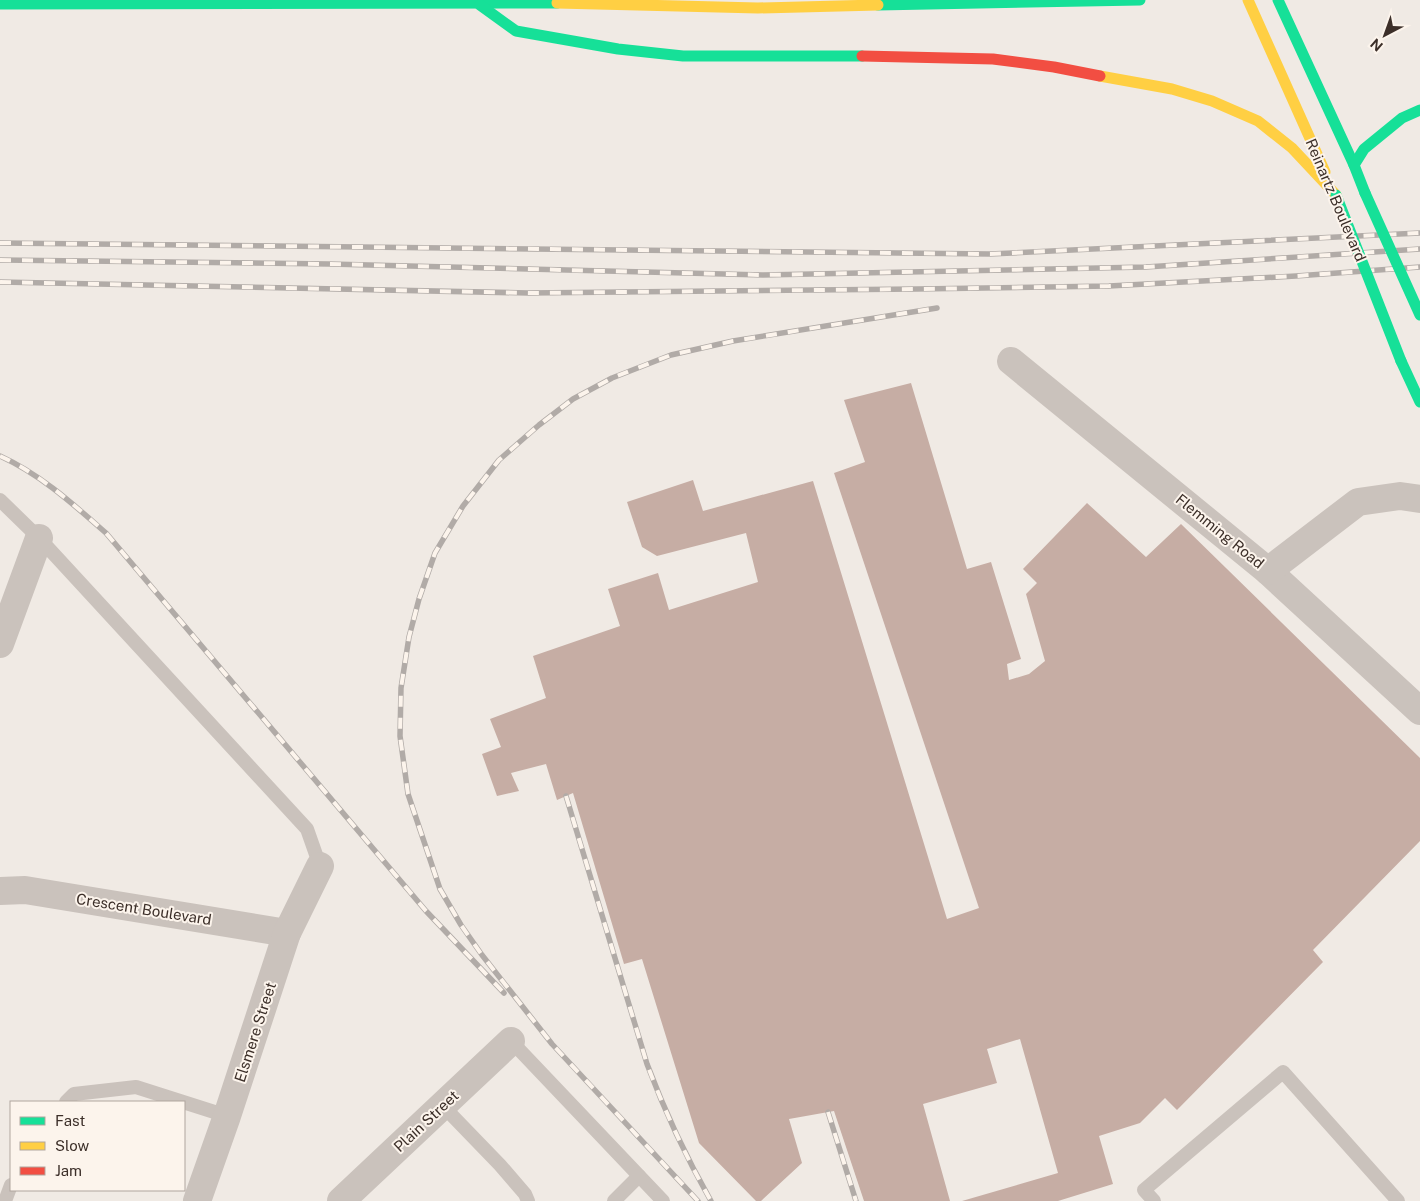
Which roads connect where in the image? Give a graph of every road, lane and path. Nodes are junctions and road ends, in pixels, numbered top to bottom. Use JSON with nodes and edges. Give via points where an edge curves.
{"nodes":[{"id":1,"x":1140,"y":0,"type":"edge"},
{"id":2,"x":1248,"y":0,"type":"edge"},
{"id":3,"x":1278,"y":0,"type":"edge"},
{"id":4,"x":0,"y":4,"type":"edge"},
{"id":5,"x":480,"y":5,"type":"junction"},
{"id":6,"x":1420,"y":110,"type":"edge"},
{"id":7,"x":1354,"y":165,"type":"junction"},
{"id":8,"x":1336,"y":195,"type":"junction"},
{"id":9,"x":1420,"y":315,"type":"edge"},
{"id":10,"x":1011,"y":361,"type":"dead end"},
{"id":11,"x":1420,"y":402,"type":"edge"},
{"id":12,"x":1420,"y":499,"type":"edge"},
{"id":13,"x":0,"y":500,"type":"edge"},
{"id":14,"x":40,"y":538,"type":"junction"},
{"id":15,"x":1268,"y":571,"type":"junction"},
{"id":16,"x":0,"y":644,"type":"edge"},
{"id":17,"x":1420,"y":711,"type":"edge"},
{"id":18,"x":320,"y":866,"type":"joint"},
{"id":19,"x":0,"y":891,"type":"edge"},
{"id":20,"x":287,"y":933,"type":"junction"},
{"id":21,"x":511,"y":1041,"type":"joint"},
{"id":22,"x":67,"y":1101,"type":"edge"},
{"id":23,"x":180,"y":1101,"type":"edge"},
{"id":24,"x":185,"y":1103,"type":"edge"},
{"id":25,"x":442,"y":1105,"type":"junction"},
{"id":26,"x":227,"y":1116,"type":"junction"},
{"id":27,"x":639,"y":1176,"type":"junction"},
{"id":28,"x":10,"y":1188,"type":"edge"},
{"id":29,"x":5,"y":1201,"type":"edge"},
{"id":30,"x":197,"y":1201,"type":"edge"},
{"id":31,"x":342,"y":1201,"type":"edge"},
{"id":32,"x":528,"y":1201,"type":"edge"},
{"id":33,"x":614,"y":1201,"type":"edge"},
{"id":34,"x":663,"y":1201,"type":"edge"},
{"id":35,"x":1154,"y":1201,"type":"edge"},
{"id":36,"x":1398,"y":1201,"type":"edge"}],
"edges":[{"from":1,"to":5,"type":"main road","via":[[758,8]]},
{"from":2,"to":8,"type":"main road","name":"Reinartz Boulevard"},
{"from":3,"to":7,"type":"main road","name":"Reinartz Boulevard"},
{"from":4,"to":5,"type":"main road"},
{"from":5,"to":8,"type":"main road","via":[[516,31],[618,49],[683,56],[993,59],[1172,89],[1212,101],[1258,121],[1292,148]]},
{"from":6,"to":7,"type":"main road","via":[[1402,118],[1364,149]]},
{"from":7,"to":9,"type":"main road","name":"Reinartz Boulevard","bridge":true},
{"from":8,"to":11,"type":"main road","name":"Reinartz Boulevard","bridge":true},
{"from":10,"to":15,"type":"street","name":"Flemming Road"},
{"from":12,"to":15,"type":"street","via":[[1400,496],[1358,502]]},
{"from":13,"to":14,"type":"lane"},
{"from":14,"to":16,"type":"street"},
{"from":14,"to":18,"type":"lane","via":[[307,829]]},
{"from":15,"to":17,"type":"street","name":"Flemming Road"},
{"from":18,"to":20,"type":"street","name":"Elsmere Street"},
{"from":19,"to":20,"type":"street","name":"Crescent Boulevard","via":[[25,890]]},
{"from":20,"to":26,"type":"street","name":"Elsmere Street"},
{"from":21,"to":25,"type":"street","name":"Plain Street"},
{"from":21,"to":27,"type":"lane"},
{"from":22,"to":23,"type":"lane","via":[[74,1094],[136,1087]]},
{"from":24,"to":26,"type":"lane"},
{"from":25,"to":31,"type":"street","name":"Plain Street"},
{"from":25,"to":32,"type":"lane","via":[[500,1165]]},
{"from":26,"to":30,"type":"street","name":"Elsmere Street"},
{"from":27,"to":33,"type":"lane"},
{"from":27,"to":34,"type":"lane"},
{"from":28,"to":29,"type":"lane"},
{"from":35,"to":36,"type":"lane","via":[[1144,1190],[1283,1072]]}]}
